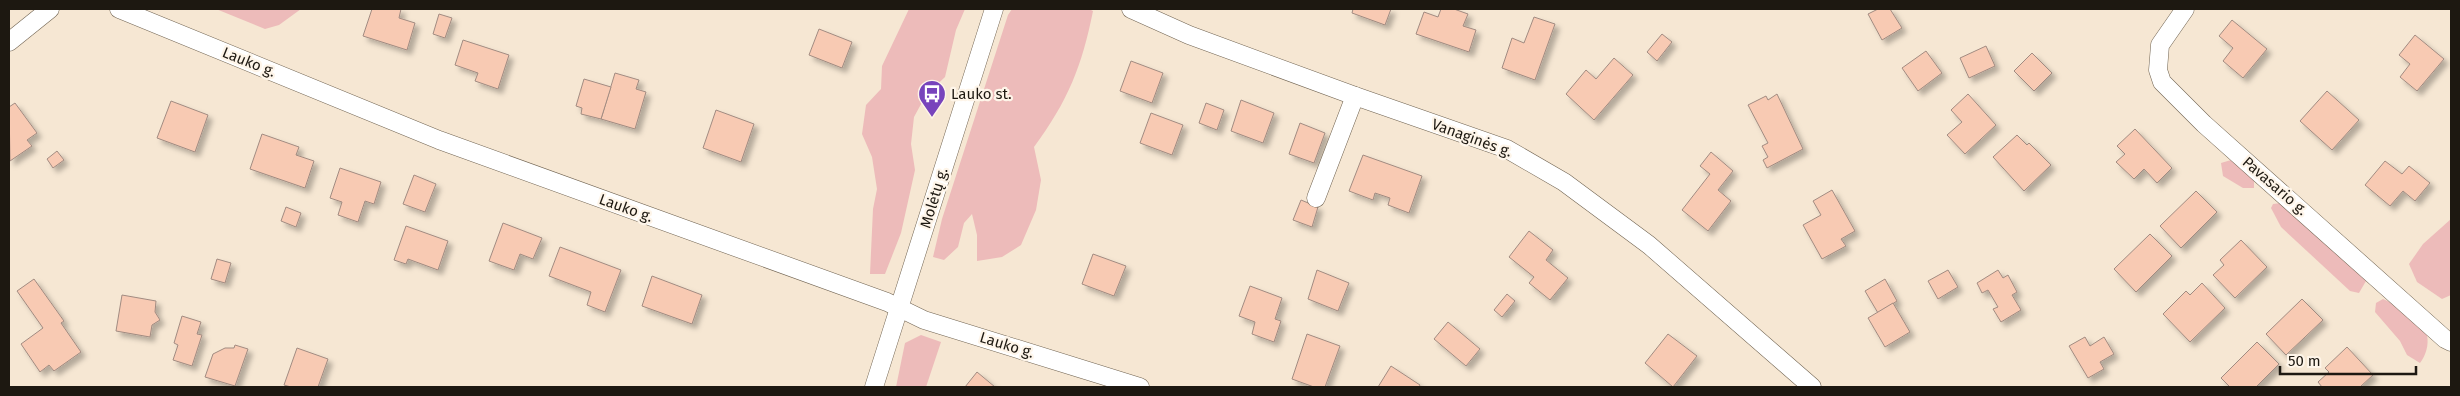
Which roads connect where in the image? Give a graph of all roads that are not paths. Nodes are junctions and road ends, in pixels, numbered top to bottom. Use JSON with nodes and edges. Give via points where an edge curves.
{"nodes":[{"id":1,"x":50,"y":9,"type":"edge"},
{"id":2,"x":120,"y":9,"type":"edge"},
{"id":3,"x":994,"y":9,"type":"edge"},
{"id":4,"x":1132,"y":9,"type":"edge"},
{"id":5,"x":2185,"y":9,"type":"edge"},
{"id":6,"x":9,"y":42,"type":"edge"},
{"id":7,"x":1355,"y":96,"type":"junction"},
{"id":8,"x":1316,"y":198,"type":"dead end"},
{"id":9,"x":899,"y":309,"type":"junction"},
{"id":10,"x":2451,"y":342,"type":"edge"},
{"id":11,"x":874,"y":387,"type":"edge"},
{"id":12,"x":1140,"y":387,"type":"edge"},
{"id":13,"x":1812,"y":387,"type":"edge"}],
"edges":[{"from":1,"to":6,"type":"street"},
{"from":2,"to":9,"type":"street","name":"Lauko g.","via":[[439,140]]},
{"from":3,"to":9,"type":"street","name":"Molėtų g."},
{"from":4,"to":7,"type":"street","name":"Vanaginės g.","via":[[1189,35]]},
{"from":5,"to":10,"type":"street","name":"Pavasario g.","via":[[2160,46],[2158,70],[2162,82],[2204,124]]},
{"from":7,"to":8,"type":"street"},
{"from":7,"to":13,"type":"street","name":"Vanaginės g.","via":[[1507,149],[1564,182],[1649,245]]},
{"from":9,"to":11,"type":"street","name":"Molėtų g."},
{"from":9,"to":12,"type":"street","name":"Lauko g.","via":[[924,320]]}]}
